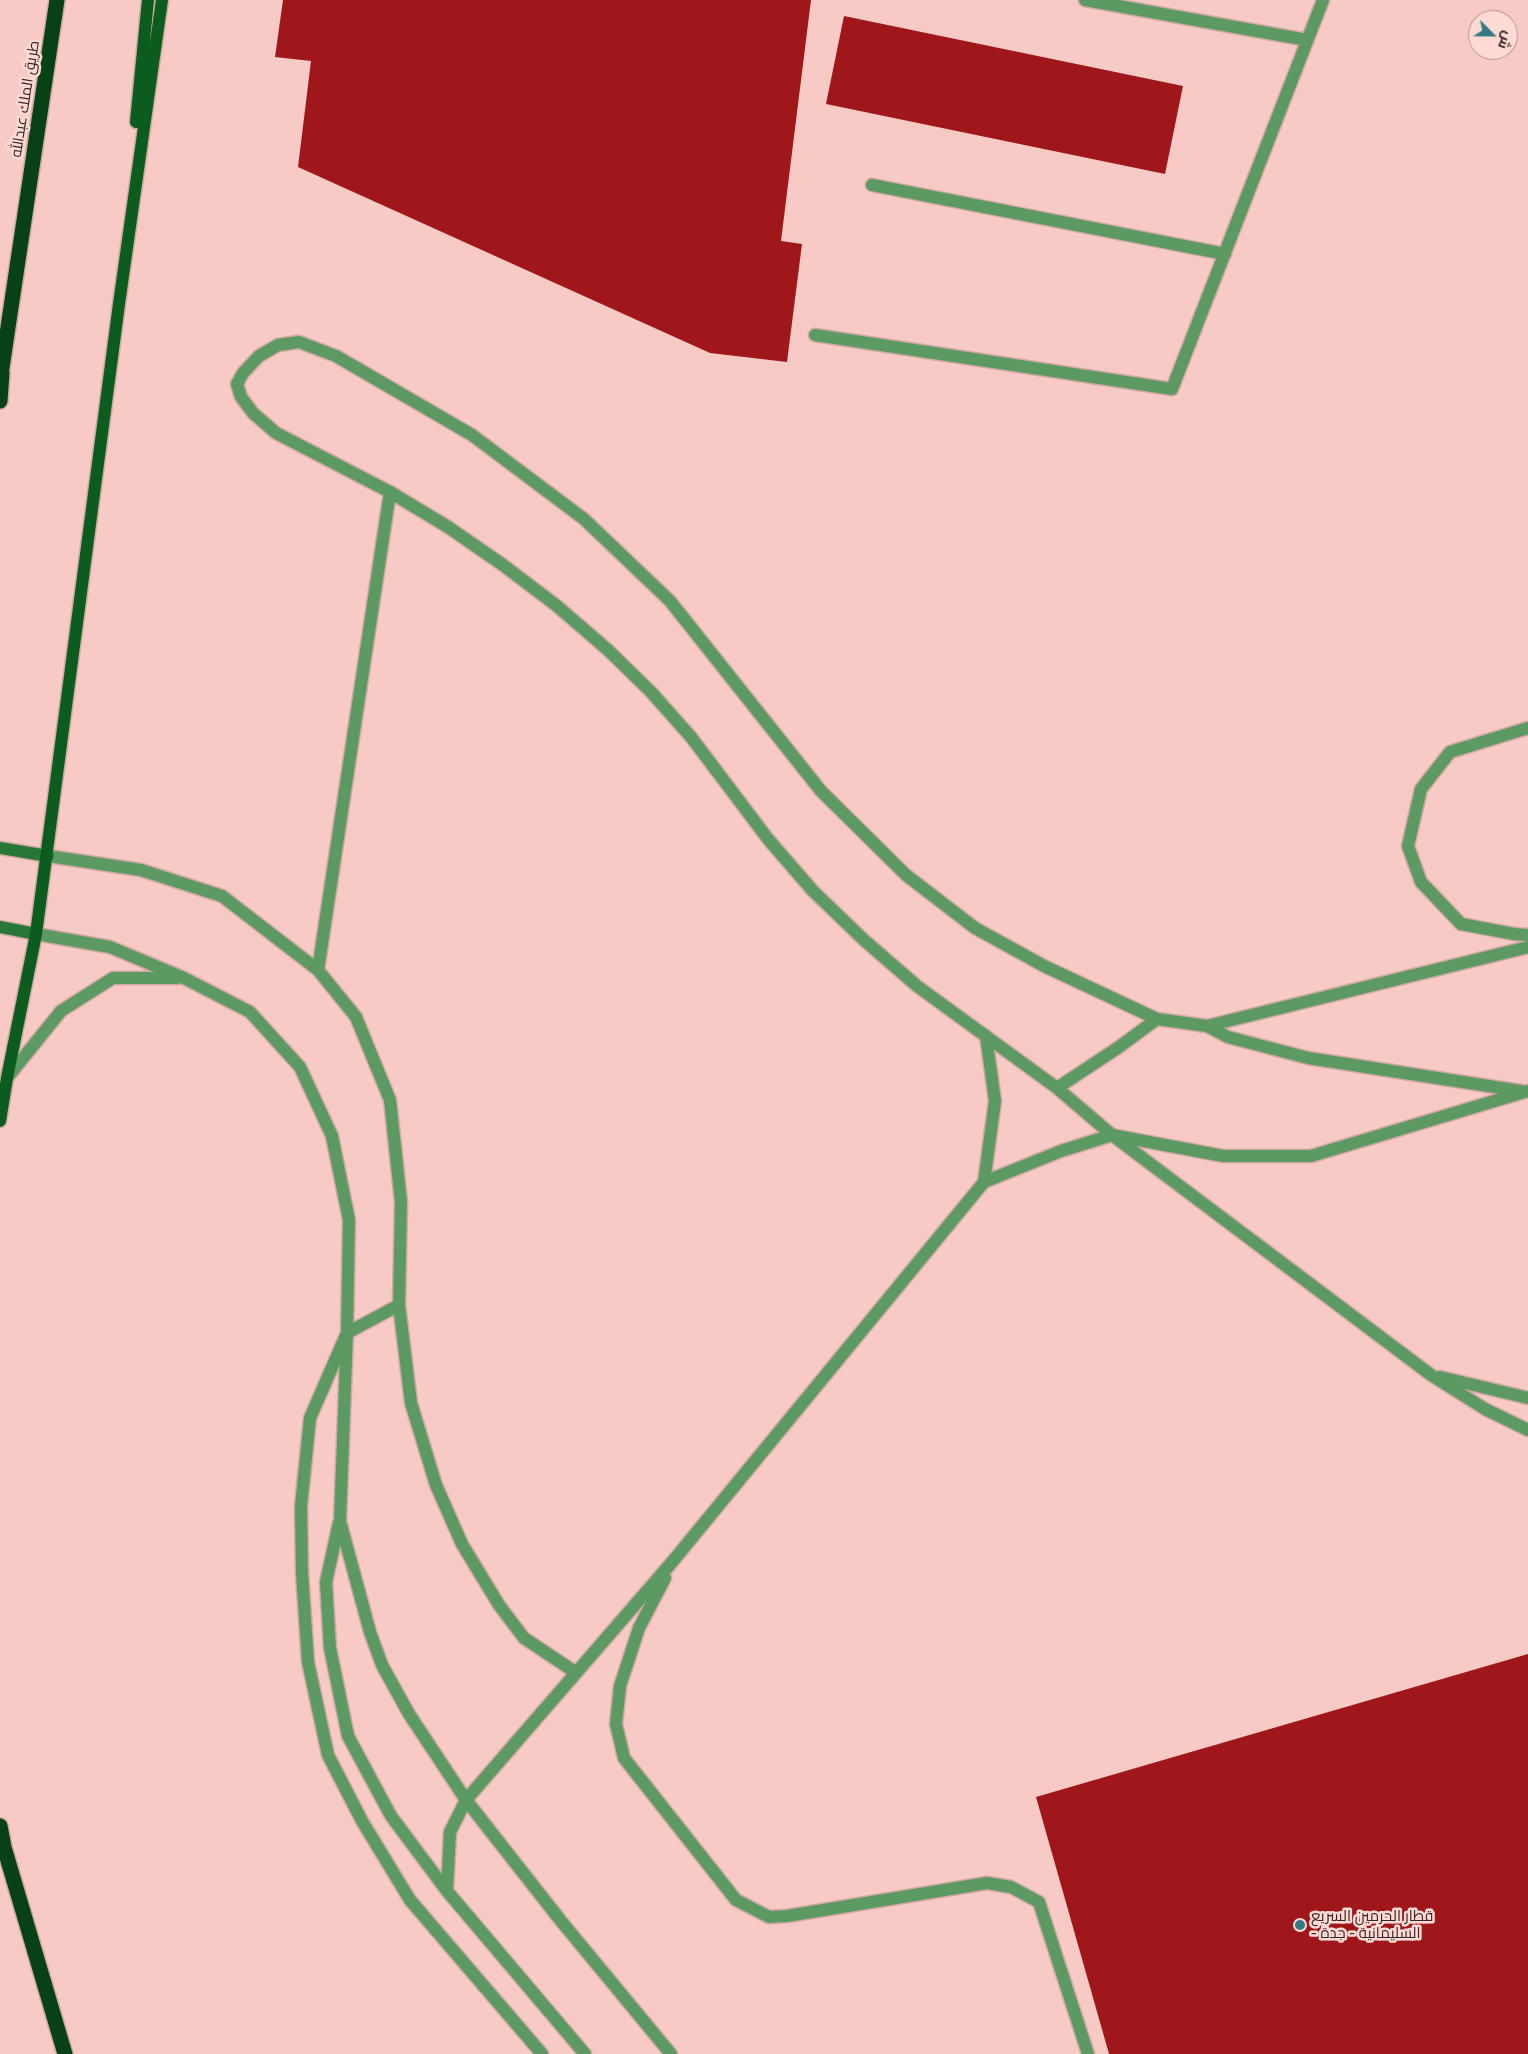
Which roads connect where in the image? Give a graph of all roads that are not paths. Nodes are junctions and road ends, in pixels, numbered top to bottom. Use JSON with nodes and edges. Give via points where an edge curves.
{"nodes":[{"id":1,"x":57,"y":0,"type":"edge"},
{"id":2,"x":148,"y":0,"type":"edge"},
{"id":3,"x":162,"y":0,"type":"edge"},
{"id":4,"x":1085,"y":0,"type":"edge"},
{"id":5,"x":1323,"y":0,"type":"edge"},
{"id":6,"x":1307,"y":40,"type":"junction"},
{"id":7,"x":872,"y":186,"type":"dead end"},
{"id":8,"x":1225,"y":254,"type":"junction"},
{"id":9,"x":119,"y":304,"type":"junction"},
{"id":10,"x":815,"y":335,"type":"dead end"},
{"id":11,"x":3,"y":360,"type":"junction"},
{"id":12,"x":0,"y":382,"type":"edge"},
{"id":13,"x":0,"y":401,"type":"edge"},
{"id":14,"x":390,"y":492,"type":"junction"},
{"id":15,"x":1528,"y":728,"type":"edge"},
{"id":16,"x":0,"y":848,"type":"edge"},
{"id":17,"x":48,"y":856,"type":"junction"},
{"id":18,"x":0,"y":927,"type":"edge"},
{"id":19,"x":36,"y":934,"type":"junction"},
{"id":20,"x":1528,"y":935,"type":"edge"},
{"id":21,"x":1528,"y":947,"type":"edge"},
{"id":22,"x":318,"y":970,"type":"junction"},
{"id":23,"x":184,"y":978,"type":"junction"},
{"id":24,"x":1157,"y":1019,"type":"junction"},
{"id":25,"x":1207,"y":1026,"type":"junction"},
{"id":26,"x":986,"y":1036,"type":"junction"},
{"id":27,"x":7,"y":1078,"type":"junction"},
{"id":28,"x":1057,"y":1088,"type":"junction"},
{"id":29,"x":1527,"y":1092,"type":"edge"},
{"id":30,"x":0,"y":1121,"type":"edge"},
{"id":31,"x":1112,"y":1134,"type":"junction"},
{"id":32,"x":984,"y":1182,"type":"junction"},
{"id":33,"x":399,"y":1305,"type":"junction"},
{"id":34,"x":348,"y":1333,"type":"junction"},
{"id":35,"x":1431,"y":1375,"type":"junction"},
{"id":36,"x":1528,"y":1398,"type":"edge"},
{"id":37,"x":1528,"y":1430,"type":"edge"},
{"id":38,"x":340,"y":1521,"type":"junction"},
{"id":39,"x":673,"y":1560,"type":"junction"},
{"id":40,"x":575,"y":1672,"type":"junction"},
{"id":41,"x":466,"y":1800,"type":"junction"},
{"id":42,"x":0,"y":1826,"type":"edge"},
{"id":43,"x":447,"y":1891,"type":"junction"},
{"id":44,"x":65,"y":2054,"type":"edge"},
{"id":45,"x":542,"y":2054,"type":"edge"},
{"id":46,"x":585,"y":2054,"type":"edge"},
{"id":47,"x":670,"y":2054,"type":"edge"},
{"id":48,"x":1088,"y":2054,"type":"edge"}],
"edges":[{"from":1,"to":11,"type":"highway","name":"طريق الملك عبدالله"},
{"from":2,"to":9,"type":"main road"},
{"from":3,"to":9,"type":"main road"},
{"from":4,"to":6,"type":"lane"},
{"from":5,"to":6,"type":"lane"},
{"from":6,"to":8,"type":"lane"},
{"from":7,"to":8,"type":"lane"},
{"from":8,"to":10,"type":"lane","via":[[1172,388]]},
{"from":9,"to":17,"type":"main road"},
{"from":11,"to":12,"type":"highway","name":"طريق الملك عبدالله"},
{"from":11,"to":13,"type":"highway"},
{"from":14,"to":22,"type":"lane"},
{"from":14,"to":24,"type":"lane","via":[[276,433],[253,414],[241,398],[237,384],[243,373],[259,356],[278,345],[299,342],[336,356],[472,435],[584,519],[670,601],[821,791],[906,875],[975,928],[1044,966]]},
{"from":14,"to":26,"type":"lane","via":[[503,565],[608,650],[690,737],[768,839],[813,891],[910,980]]},
{"from":15,"to":20,"type":"lane","via":[[1450,752],[1421,789],[1408,846],[1421,882],[1461,924]]},
{"from":16,"to":17,"type":"street"},
{"from":17,"to":19,"type":"main road"},
{"from":17,"to":22,"type":"lane","via":[[142,870],[222,896]]},
{"from":18,"to":19,"type":"street"},
{"from":19,"to":23,"type":"lane","via":[[110,947]]},
{"from":19,"to":27,"type":"main road"},
{"from":21,"to":25,"type":"lane"},
{"from":22,"to":33,"type":"lane","via":[[356,1017],[390,1100],[401,1202]]},
{"from":23,"to":27,"type":"lane","via":[[113,978],[61,1011]]},
{"from":23,"to":34,"type":"lane","via":[[250,1012],[300,1068],[332,1136],[348,1220]]},
{"from":24,"to":25,"type":"lane"},
{"from":24,"to":28,"type":"lane"},
{"from":25,"to":29,"type":"lane","via":[[1228,1037],[1308,1058]]},
{"from":26,"to":28,"type":"lane"},
{"from":26,"to":32,"type":"lane","via":[[995,1101]]},
{"from":27,"to":30,"type":"main road"},
{"from":28,"to":31,"type":"lane"},
{"from":29,"to":31,"type":"lane","via":[[1311,1156],[1223,1156]]},
{"from":31,"to":32,"type":"lane"},
{"from":31,"to":35,"type":"lane"},
{"from":32,"to":39,"type":"lane"},
{"from":33,"to":34,"type":"lane"},
{"from":33,"to":40,"type":"lane","via":[[411,1404],[436,1485],[462,1544],[499,1605],[524,1638]]},
{"from":34,"to":38,"type":"lane"},
{"from":34,"to":45,"type":"lane","via":[[310,1418],[301,1506],[308,1662],[328,1755],[362,1821],[410,1900]]},
{"from":35,"to":36,"type":"lane"},
{"from":35,"to":37,"type":"lane","via":[[1485,1410]]},
{"from":38,"to":41,"type":"lane","via":[[382,1665],[409,1714]]},
{"from":38,"to":43,"type":"lane","via":[[326,1582],[330,1648],[348,1736],[392,1816]]},
{"from":39,"to":40,"type":"lane"},
{"from":39,"to":48,"type":"lane","via":[[639,1628],[620,1686],[616,1724],[624,1758],[736,1900],[769,1918],[987,1883],[1011,1887],[1039,1902]]},
{"from":40,"to":41,"type":"lane"},
{"from":41,"to":43,"type":"lane","via":[[450,1832]]},
{"from":41,"to":47,"type":"lane"},
{"from":42,"to":44,"type":"highway"},
{"from":43,"to":46,"type":"lane"}]}
